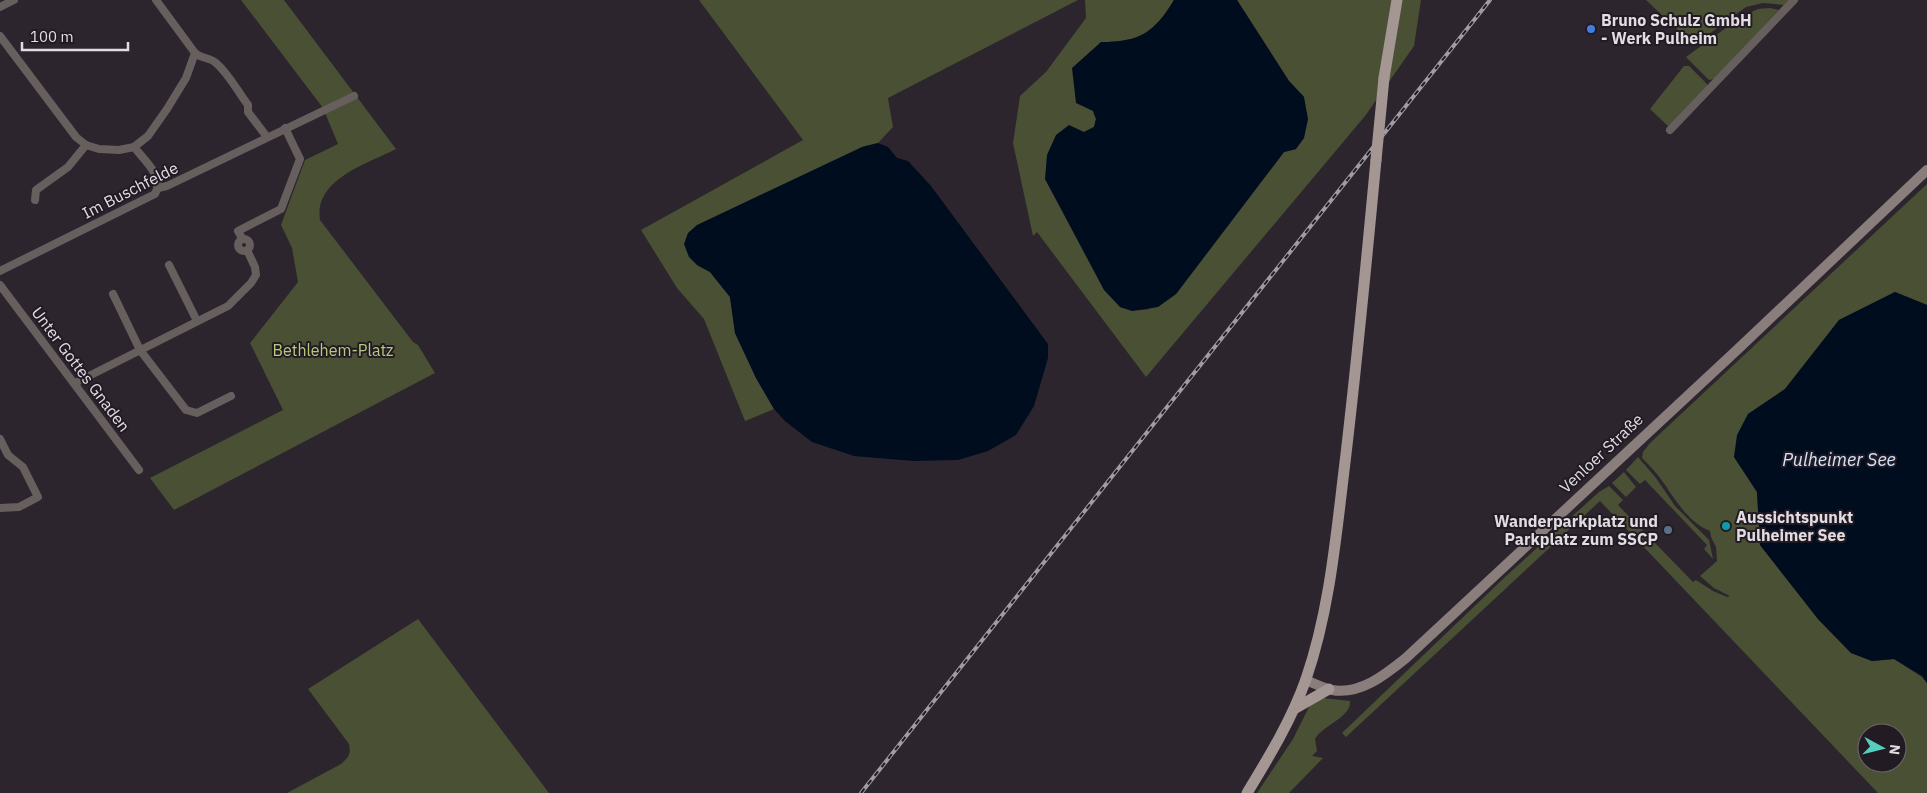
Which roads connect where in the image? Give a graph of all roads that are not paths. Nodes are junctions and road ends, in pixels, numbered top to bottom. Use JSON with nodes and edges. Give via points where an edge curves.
{"nodes":[{"id":1,"x":14,"y":0,"type":"edge"},
{"id":2,"x":156,"y":0,"type":"edge"},
{"id":3,"x":1397,"y":0,"type":"edge"},
{"id":4,"x":1794,"y":0,"type":"edge"},
{"id":5,"x":0,"y":7,"type":"edge"},
{"id":6,"x":0,"y":36,"type":"edge"},
{"id":7,"x":195,"y":53,"type":"junction"},
{"id":8,"x":354,"y":96,"type":"dead end"},
{"id":9,"x":285,"y":128,"type":"junction"},
{"id":10,"x":1670,"y":130,"type":"dead end"},
{"id":11,"x":267,"y":138,"type":"junction"},
{"id":12,"x":86,"y":145,"type":"junction"},
{"id":13,"x":134,"y":147,"type":"junction"},
{"id":14,"x":1927,"y":170,"type":"edge"},
{"id":15,"x":158,"y":188,"type":"junction"},
{"id":16,"x":35,"y":200,"type":"dead end"},
{"id":17,"x":169,"y":265,"type":"dead end"},
{"id":18,"x":0,"y":271,"type":"edge"},
{"id":19,"x":0,"y":285,"type":"edge"},
{"id":20,"x":113,"y":294,"type":"dead end"},
{"id":21,"x":197,"y":321,"type":"junction"},
{"id":22,"x":140,"y":350,"type":"junction"},
{"id":23,"x":75,"y":383,"type":"junction"},
{"id":24,"x":231,"y":396,"type":"dead end"},
{"id":25,"x":0,"y":439,"type":"edge"},
{"id":26,"x":139,"y":470,"type":"dead end"},
{"id":27,"x":0,"y":508,"type":"edge"},
{"id":28,"x":1305,"y":680,"type":"junction"},
{"id":29,"x":1329,"y":689,"type":"junction"},
{"id":30,"x":1294,"y":709,"type":"junction"},
{"id":31,"x":1247,"y":793,"type":"edge"}],
"edges":[{"from":1,"to":5,"type":"street"},
{"from":2,"to":7,"type":"street"},
{"from":3,"to":28,"type":"main road","bridge":true,"via":[[1384,78],[1331,579],[1318,642]]},
{"from":4,"to":10,"type":"street"},
{"from":6,"to":12,"type":"street","via":[[76,137]]},
{"from":7,"to":11,"type":"street","via":[[218,64]]},
{"from":7,"to":13,"type":"street","via":[[186,78],[166,109],[148,136]]},
{"from":8,"to":9,"type":"street","name":"Im Buschfelde"},
{"from":9,"to":11,"type":"street","name":"Im Buschfelde"},
{"from":9,"to":21,"type":"street","via":[[300,159],[281,210],[238,231],[250,242],[247,250],[256,271],[254,279],[228,306]]},
{"from":11,"to":15,"type":"street","name":"Im Buschfelde"},
{"from":12,"to":13,"type":"street","via":[[119,150]]},
{"from":12,"to":16,"type":"street","via":[[68,167],[36,190]]},
{"from":13,"to":15,"type":"street","via":[[157,177]]},
{"from":14,"to":29,"type":"main road","name":"Venloer Straße","via":[[1406,658],[1380,678],[1355,689]]},
{"from":15,"to":18,"type":"street","name":"Im Buschfelde","via":[[152,196]]},
{"from":17,"to":21,"type":"street"},
{"from":19,"to":23,"type":"street","name":"Unter Gottes Gnaden"},
{"from":20,"to":22,"type":"street"},
{"from":21,"to":22,"type":"street"},
{"from":22,"to":23,"type":"street"},
{"from":22,"to":24,"type":"street","via":[[189,412],[197,413]]},
{"from":23,"to":26,"type":"street","name":"Unter Gottes Gnaden"},
{"from":25,"to":27,"type":"street","via":[[8,455],[23,466],[38,497],[19,507]]},
{"from":28,"to":29,"type":"main road","name":"Venloer Straße"},
{"from":28,"to":30,"type":"main road"},
{"from":29,"to":30,"type":"main road"},
{"from":30,"to":31,"type":"main road"}]}
